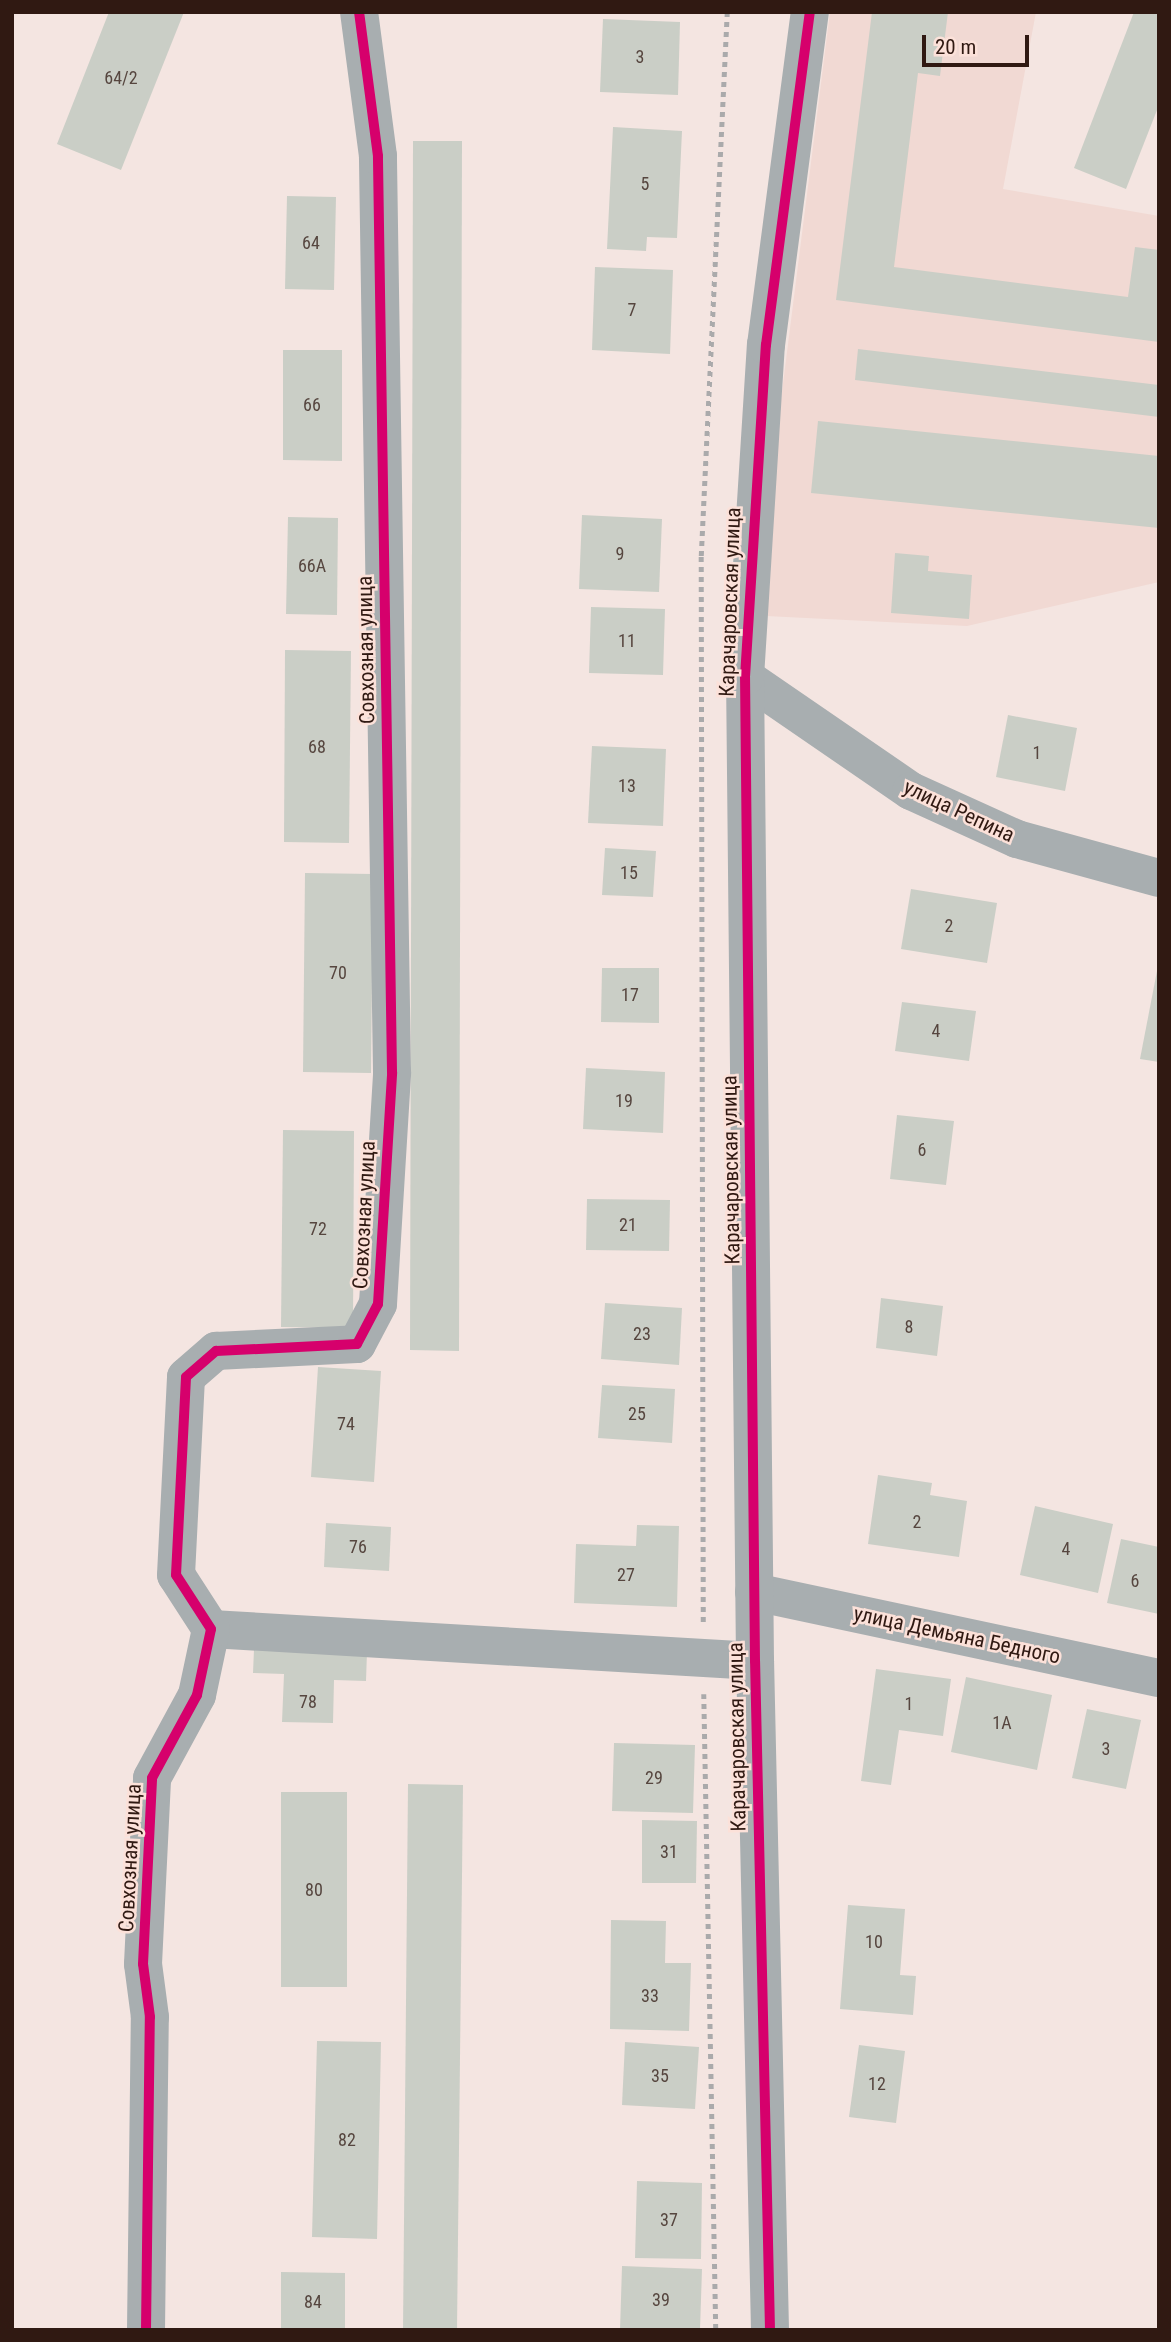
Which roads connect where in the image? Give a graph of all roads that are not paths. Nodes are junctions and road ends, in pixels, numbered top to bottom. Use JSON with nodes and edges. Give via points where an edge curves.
{"nodes":[{"id":1,"x":359,"y":12,"type":"edge"},
{"id":2,"x":810,"y":12,"type":"edge"},
{"id":3,"x":745,"y":677,"type":"junction"},
{"id":4,"x":1159,"y":878,"type":"edge"},
{"id":5,"x":754,"y":1592,"type":"junction"},
{"id":6,"x":211,"y":1629,"type":"junction"},
{"id":7,"x":755,"y":1661,"type":"junction"},
{"id":8,"x":1159,"y":1678,"type":"edge"},
{"id":9,"x":146,"y":2330,"type":"edge"},
{"id":10,"x":771,"y":2330,"type":"edge"}],
"edges":[{"from":1,"to":6,"type":"street","name":"Совхозная улица","via":[[379,156],[391,1004],[378,1304],[358,1344],[216,1351],[186,1377],[176,1575]]},
{"from":2,"to":3,"type":"street","name":"Карачаровская улица","via":[[766,345]]},
{"from":3,"to":4,"type":"street","name":"улица Репина","via":[[911,791],[1017,839]]},
{"from":3,"to":5,"type":"street","name":"Карачаровская улица"},
{"from":5,"to":7,"type":"street","name":"Карачаровская улица"},
{"from":5,"to":8,"type":"street","name":"улица Демьяна Бедного"},
{"from":6,"to":7,"type":"street","via":[[704,1662]]},
{"from":6,"to":9,"type":"street","name":"Совхозная улица","via":[[197,1695],[152,1778],[143,1964],[150,2017]]},
{"from":7,"to":10,"type":"street","name":"Карачаровская улица"}]}
